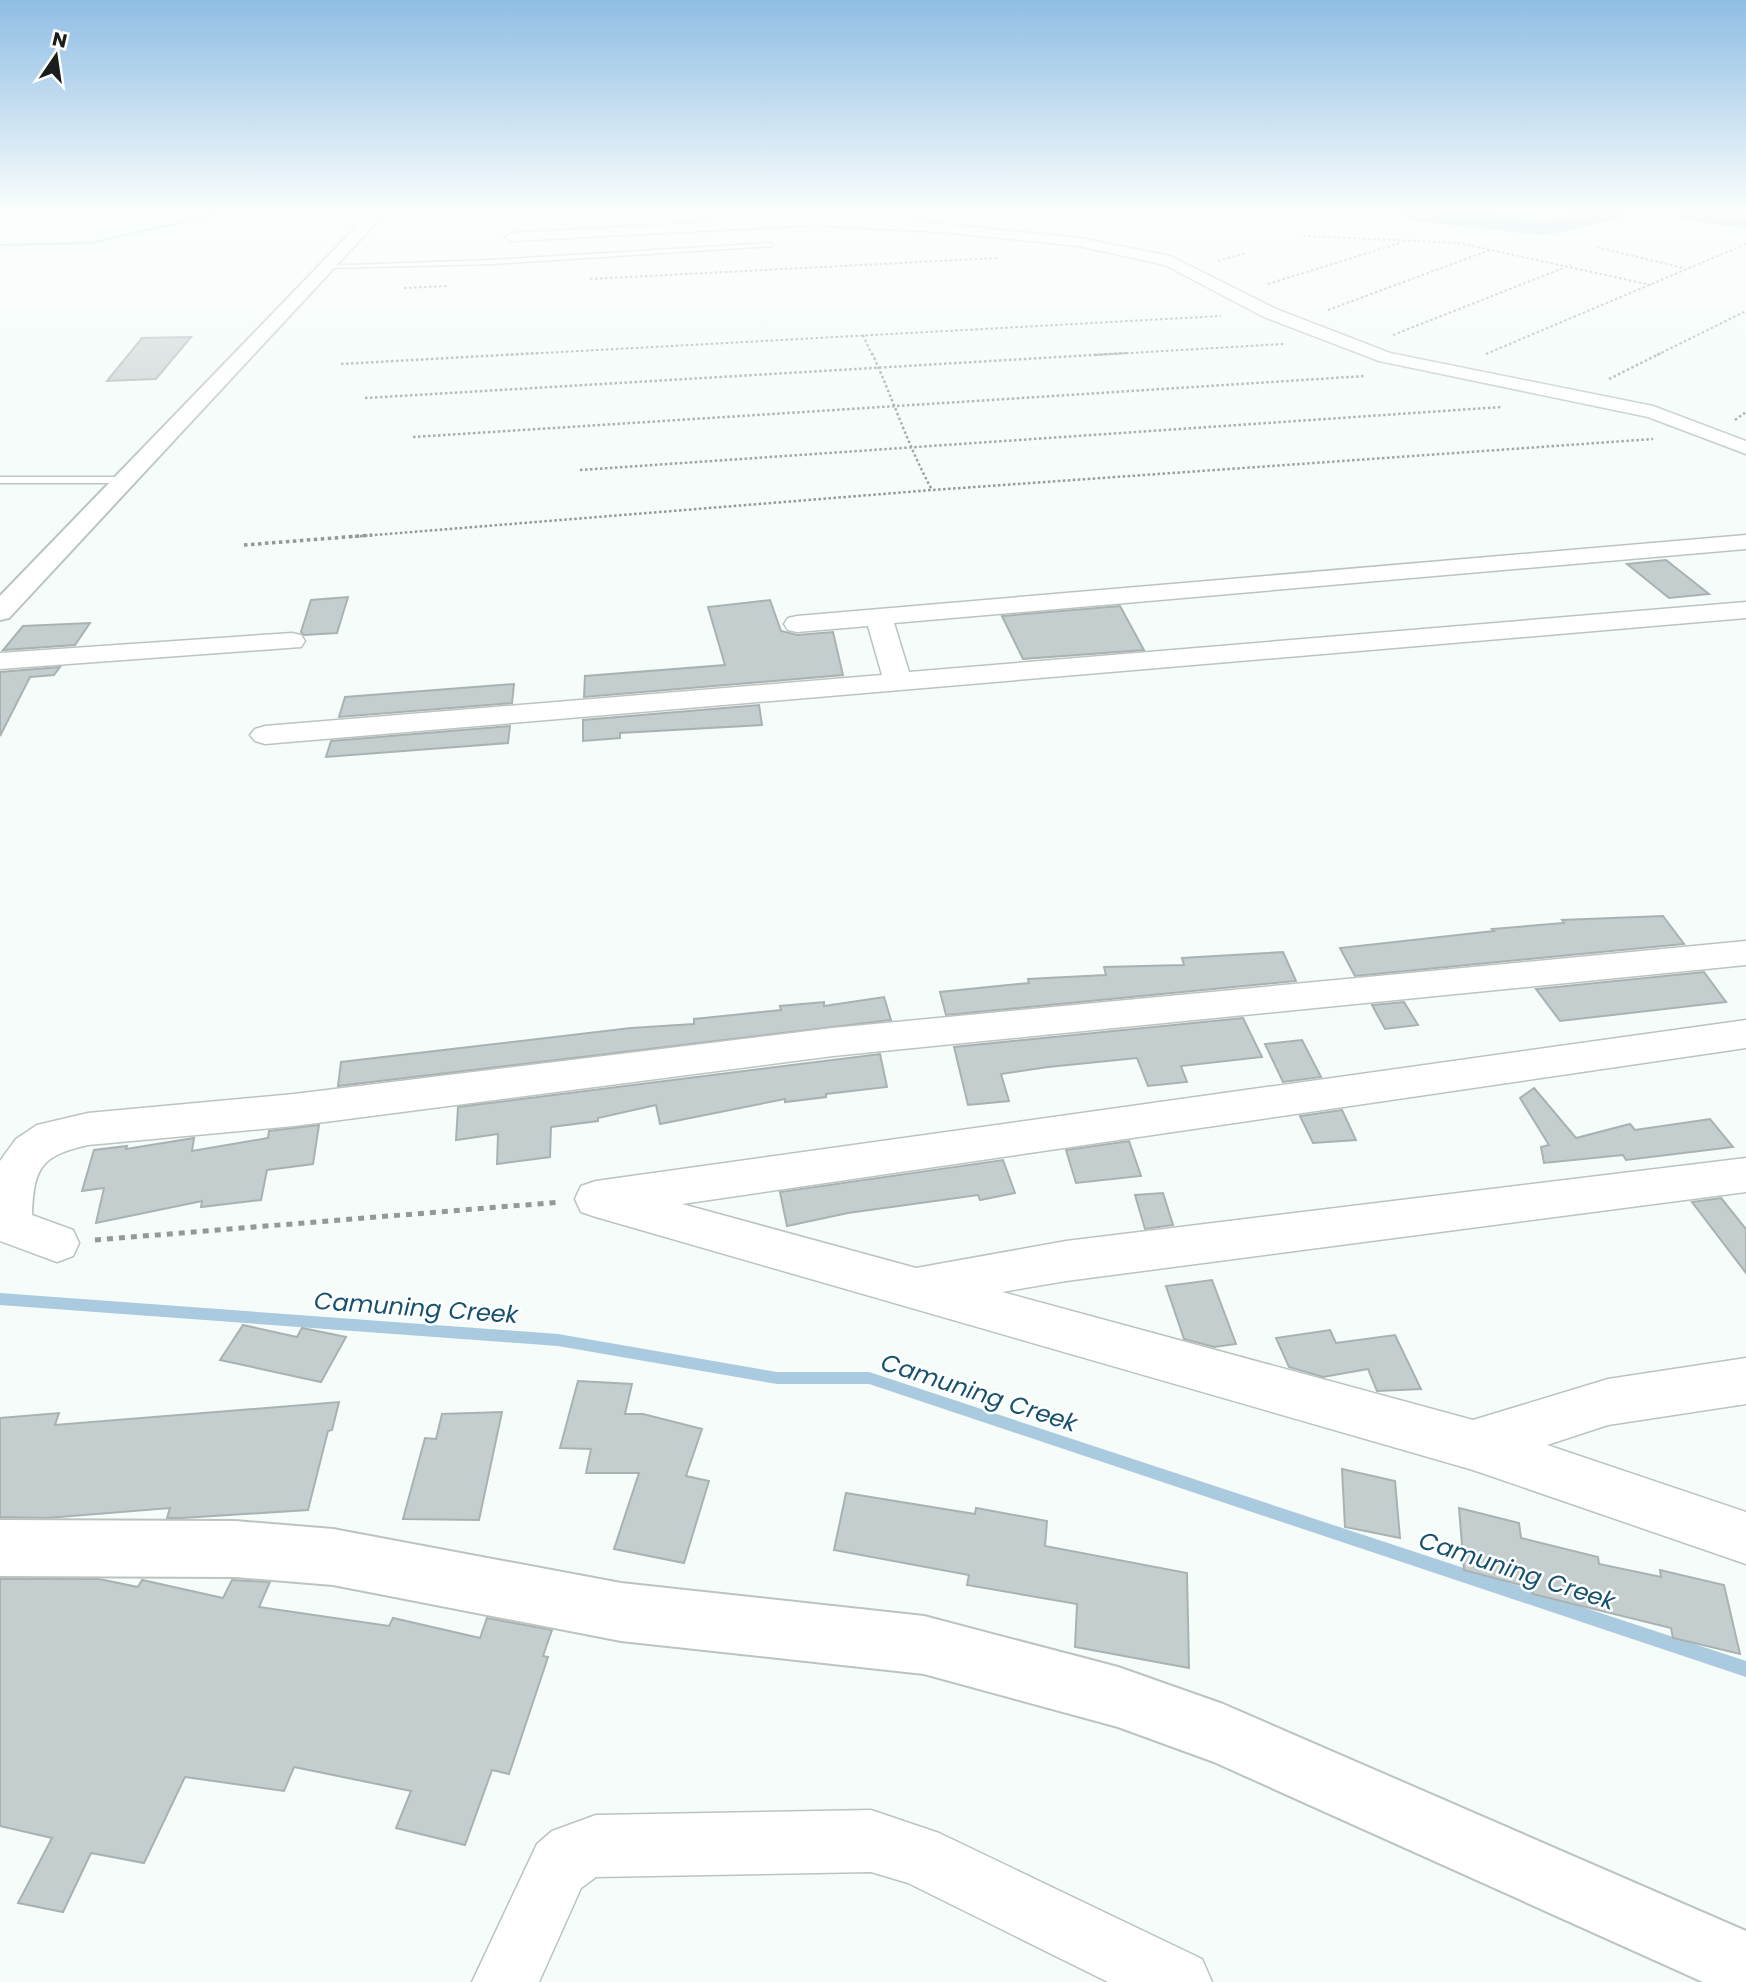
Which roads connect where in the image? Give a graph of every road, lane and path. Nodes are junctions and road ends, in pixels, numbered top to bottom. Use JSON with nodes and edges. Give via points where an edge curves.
{"nodes":[{"id":1,"x":288,"y":306,"type":"edge"},
{"id":2,"x":1258,"y":306,"type":"edge"},
{"id":3,"x":1338,"y":306,"type":"edge"},
{"id":4,"x":1466,"y":306,"type":"edge"},
{"id":5,"x":1599,"y":306,"type":"edge"},
{"id":6,"x":1746,"y":311,"type":"edge"},
{"id":7,"x":1269,"y":313,"type":"junction"},
{"id":8,"x":1294,"y":323,"type":"junction"},
{"id":9,"x":863,"y":335,"type":"junction"},
{"id":10,"x":1337,"y":341,"type":"junction"},
{"id":11,"x":1358,"y":349,"type":"junction"},
{"id":12,"x":341,"y":364,"type":"dead end"},
{"id":13,"x":881,"y":369,"type":"junction"},
{"id":14,"x":1444,"y":371,"type":"junction"},
{"id":15,"x":1376,"y":376,"type":"dead end"},
{"id":16,"x":1577,"y":395,"type":"junction"},
{"id":17,"x":365,"y":398,"type":"dead end"},
{"id":18,"x":896,"y":405,"type":"junction"},
{"id":19,"x":1503,"y":407,"type":"dead end"},
{"id":20,"x":1711,"y":435,"type":"junction"},
{"id":21,"x":413,"y":437,"type":"dead end"},
{"id":22,"x":909,"y":448,"type":"junction"},
{"id":23,"x":1746,"y":448,"type":"edge"},
{"id":24,"x":580,"y":470,"type":"dead end"},
{"id":25,"x":0,"y":480,"type":"edge"},
{"id":26,"x":123,"y":480,"type":"junction"},
{"id":27,"x":932,"y":490,"type":"junction"},
{"id":28,"x":1746,"y":542,"type":"edge"},
{"id":29,"x":244,"y":545,"type":"dead end"},
{"id":30,"x":1746,"y":610,"type":"edge"},
{"id":31,"x":0,"y":612,"type":"edge"},
{"id":32,"x":879,"y":618,"type":"junction"},
{"id":33,"x":797,"y":624,"type":"dead end"},
{"id":34,"x":292,"y":641,"type":"dead end"},
{"id":35,"x":0,"y":661,"type":"edge"},
{"id":36,"x":898,"y":681,"type":"junction"},
{"id":37,"x":265,"y":735,"type":"dead end"},
{"id":38,"x":1746,"y":953,"type":"edge"},
{"id":39,"x":1746,"y":1034,"type":"edge"},
{"id":40,"x":1746,"y":1175,"type":"edge"},
{"id":41,"x":597,"y":1199,"type":"junction"},
{"id":42,"x":57,"y":1243,"type":"joint"},
{"id":43,"x":911,"y":1288,"type":"junction"},
{"id":44,"x":1746,"y":1381,"type":"edge"},
{"id":45,"x":1473,"y":1445,"type":"junction"},
{"id":46,"x":1746,"y":1538,"type":"edge"},
{"id":47,"x":0,"y":1548,"type":"edge"},
{"id":48,"x":1746,"y":1966,"type":"edge"},
{"id":49,"x":505,"y":1982,"type":"edge"},
{"id":50,"x":1179,"y":1982,"type":"edge"}],
"edges":[{"from":1,"to":26,"type":"street"},
{"from":2,"to":7,"type":"street"},
{"from":3,"to":8,"type":"path"},
{"from":4,"to":11,"type":"path"},
{"from":5,"to":14,"type":"path"},
{"from":6,"to":16,"type":"path"},
{"from":7,"to":8,"type":"street"},
{"from":7,"to":9,"type":"path"},
{"from":8,"to":10,"type":"street"},
{"from":9,"to":12,"type":"path"},
{"from":9,"to":13,"type":"path"},
{"from":10,"to":11,"type":"street"},
{"from":10,"to":13,"type":"path"},
{"from":11,"to":14,"type":"street"},
{"from":13,"to":17,"type":"path"},
{"from":13,"to":18,"type":"path"},
{"from":14,"to":16,"type":"street"},
{"from":15,"to":18,"type":"path"},
{"from":16,"to":20,"type":"street","via":[[1653,412]]},
{"from":18,"to":21,"type":"path"},
{"from":18,"to":22,"type":"path"},
{"from":19,"to":22,"type":"path"},
{"from":20,"to":23,"type":"street"},
{"from":20,"to":27,"type":"path"},
{"from":22,"to":24,"type":"path"},
{"from":22,"to":27,"type":"path"},
{"from":25,"to":26,"type":"lane"},
{"from":26,"to":31,"type":"street"},
{"from":27,"to":29,"type":"path"},
{"from":28,"to":32,"type":"street"},
{"from":30,"to":36,"type":"street"},
{"from":32,"to":33,"type":"street"},
{"from":32,"to":36,"type":"street"},
{"from":34,"to":35,"type":"street"},
{"from":36,"to":37,"type":"street"},
{"from":38,"to":42,"type":"street","via":[[833,1042],[294,1110],[88,1129],[52,1137],[31,1151],[13,1176],[10,1224]]},
{"from":39,"to":41,"type":"street"},
{"from":40,"to":43,"type":"street","via":[[1066,1261]]},
{"from":41,"to":42,"type":"path"},
{"from":41,"to":43,"type":"street"},
{"from":43,"to":45,"type":"street"},
{"from":44,"to":45,"type":"street","via":[[1608,1402]]},
{"from":45,"to":46,"type":"street"},
{"from":47,"to":48,"type":"street","via":[[235,1549],[333,1557],[621,1612],[924,1645],[1118,1697],[1223,1735]]},
{"from":49,"to":50,"type":"street","via":[[559,1866],[574,1853],[596,1846],[871,1841],[917,1855]]}]}
